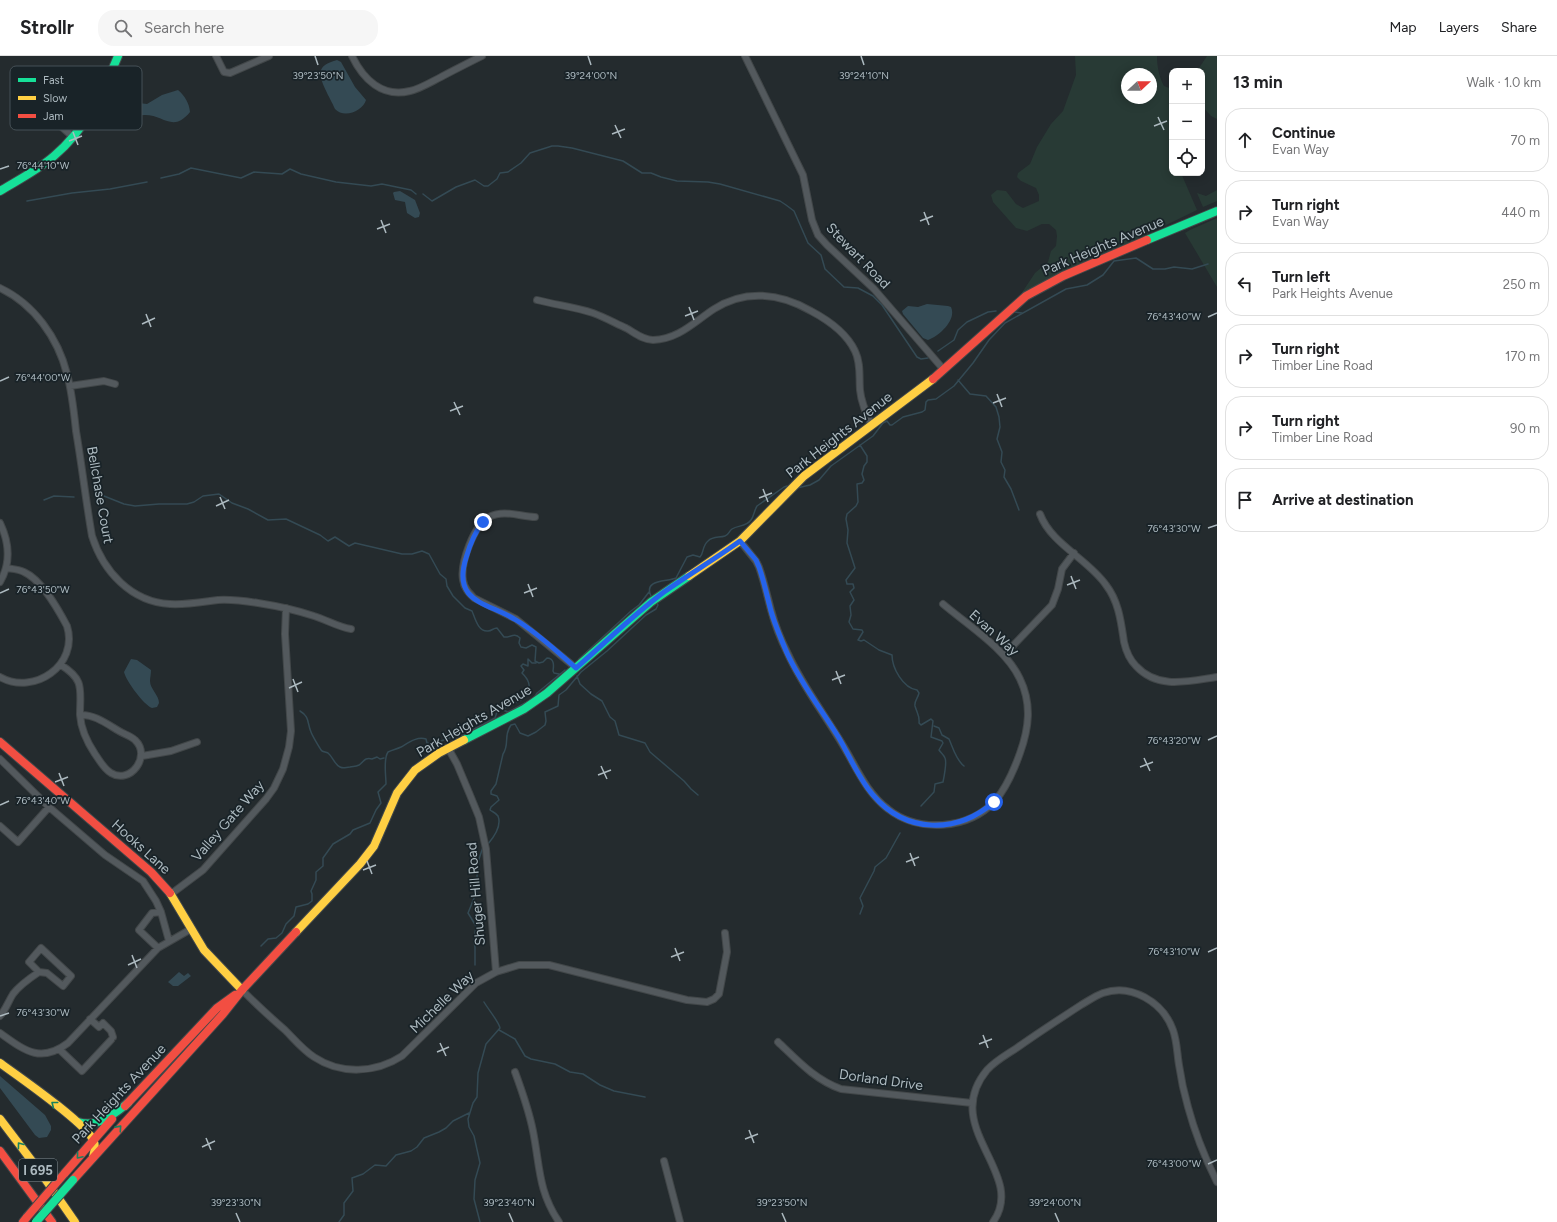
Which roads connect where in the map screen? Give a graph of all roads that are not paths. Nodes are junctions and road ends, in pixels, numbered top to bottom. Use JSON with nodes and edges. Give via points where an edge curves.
{"nodes":[{"id":1,"x":118,"y":56,"type":"edge"},
{"id":2,"x":216,"y":56,"type":"edge"},
{"id":3,"x":269,"y":56,"type":"edge"},
{"id":4,"x":352,"y":56,"type":"edge"},
{"id":5,"x":482,"y":56,"type":"edge"},
{"id":6,"x":745,"y":56,"type":"edge"},
{"id":7,"x":114,"y":66,"type":"edge"},
{"id":8,"x":66,"y":130,"type":"edge"},
{"id":9,"x":78,"y":130,"type":"edge"},
{"id":10,"x":73,"y":136,"type":"junction"},
{"id":11,"x":0,"y":191,"type":"edge"},
{"id":12,"x":1217,"y":211,"type":"edge"},
{"id":13,"x":0,"y":288,"type":"edge"},
{"id":14,"x":537,"y":300,"type":"dead end"},
{"id":15,"x":944,"y":370,"type":"junction"},
{"id":16,"x":115,"y":384,"type":"dead end"},
{"id":17,"x":70,"y":386,"type":"junction"},
{"id":18,"x":871,"y":424,"type":"junction"},
{"id":19,"x":1040,"y":514,"type":"dead end"},
{"id":20,"x":535,"y":517,"type":"dead end"},
{"id":21,"x":0,"y":523,"type":"edge"},
{"id":22,"x":740,"y":541,"type":"junction"},
{"id":23,"x":1074,"y":553,"type":"junction"},
{"id":24,"x":6,"y":568,"type":"junction"},
{"id":25,"x":0,"y":582,"type":"edge"},
{"id":26,"x":943,"y":604,"type":"dead end"},
{"id":27,"x":286,"y":608,"type":"junction"},
{"id":28,"x":351,"y":629,"type":"dead end"},
{"id":29,"x":1004,"y":654,"type":"junction"},
{"id":30,"x":61,"y":665,"type":"junction"},
{"id":31,"x":576,"y":668,"type":"junction"},
{"id":32,"x":1217,"y":676,"type":"edge"},
{"id":33,"x":0,"y":677,"type":"edge"},
{"id":34,"x":80,"y":715,"type":"junction"},
{"id":35,"x":0,"y":742,"type":"edge"},
{"id":36,"x":196,"y":742,"type":"dead end"},
{"id":37,"x":448,"y":748,"type":"junction"},
{"id":38,"x":142,"y":756,"type":"junction"},
{"id":39,"x":0,"y":759,"type":"edge"},
{"id":40,"x":49,"y":806,"type":"junction"},
{"id":41,"x":0,"y":826,"type":"edge"},
{"id":42,"x":171,"y":894,"type":"junction"},
{"id":43,"x":161,"y":912,"type":"junction"},
{"id":44,"x":191,"y":929,"type":"junction"},
{"id":45,"x":724,"y":933,"type":"dead end"},
{"id":46,"x":169,"y":941,"type":"junction"},
{"id":47,"x":158,"y":948,"type":"junction"},
{"id":48,"x":39,"y":972,"type":"junction"},
{"id":49,"x":496,"y":972,"type":"junction"},
{"id":50,"x":242,"y":990,"type":"junction"},
{"id":51,"x":0,"y":1016,"type":"edge"},
{"id":52,"x":90,"y":1019,"type":"junction"},
{"id":53,"x":206,"y":1020,"type":"junction"},
{"id":54,"x":0,"y":1033,"type":"edge"},
{"id":55,"x":778,"y":1042,"type":"dead end"},
{"id":56,"x":195,"y":1045,"type":"junction"},
{"id":57,"x":59,"y":1049,"type":"junction"},
{"id":58,"x":170,"y":1058,"type":"junction"},
{"id":59,"x":0,"y":1063,"type":"edge"},
{"id":60,"x":515,"y":1072,"type":"dead end"},
{"id":61,"x":128,"y":1103,"type":"junction"},
{"id":62,"x":972,"y":1103,"type":"junction"},
{"id":63,"x":0,"y":1119,"type":"edge"},
{"id":64,"x":74,"y":1120,"type":"junction"},
{"id":65,"x":94,"y":1139,"type":"junction"},
{"id":66,"x":0,"y":1151,"type":"edge"},
{"id":67,"x":93,"y":1158,"type":"junction"},
{"id":68,"x":664,"y":1161,"type":"dead end"},
{"id":69,"x":1217,"y":1182,"type":"edge"},
{"id":70,"x":25,"y":1220,"type":"edge"},
{"id":71,"x":36,"y":1222,"type":"edge"},
{"id":72,"x":52,"y":1222,"type":"edge"},
{"id":73,"x":75,"y":1222,"type":"edge"},
{"id":74,"x":559,"y":1222,"type":"edge"},
{"id":75,"x":680,"y":1222,"type":"edge"},
{"id":76,"x":993,"y":1222,"type":"edge"}],
"edges":[{"from":1,"to":7,"type":"main road"},
{"from":2,"to":3,"type":"street","via":[[224,72],[230,73]]},
{"from":4,"to":5,"type":"street","via":[[361,74],[372,83],[386,90],[403,92],[420,87]]},
{"from":6,"to":15,"type":"street","name":"Stewart Road","via":[[803,175],[812,220],[818,235],[874,288]]},
{"from":8,"to":10,"type":"street"},
{"from":9,"to":10,"type":"main road"},
{"from":10,"to":11,"type":"main road","via":[[50,159]]},
{"from":12,"to":15,"type":"main road","name":"Park Heights Avenue","via":[[1037,289],[1014,305]]},
{"from":13,"to":17,"type":"street","name":"Bellchase Court","via":[[28,307],[49,332],[63,360]]},
{"from":14,"to":18,"type":"street","via":[[592,313],[652,340],[680,333],[724,304],[743,297],[765,295],[790,300],[822,317],[851,343],[859,361],[862,403]]},
{"from":15,"to":18,"type":"main road","name":"Park Heights Avenue"},
{"from":16,"to":17,"type":"street","via":[[95,382]]},
{"from":17,"to":27,"type":"street","name":"Bellchase Court","via":[[92,536],[104,564],[117,580],[134,592],[160,603],[236,600]]},
{"from":18,"to":22,"type":"main road","name":"Park Heights Avenue","via":[[804,476]]},
{"from":19,"to":23,"type":"street","via":[[1050,532]]},
{"from":20,"to":31,"type":"street","via":[[502,513],[488,517],[477,529],[471,541],[462,574],[463,582],[474,598],[521,623]]},
{"from":21,"to":24,"type":"street","via":[[7,545]]},
{"from":22,"to":29,"type":"street","name":"Evan Way","via":[[756,560],[782,639],[803,684],[872,794],[888,809],[907,820],[939,826],[970,818],[994,802],[1009,781],[1026,736],[1028,710],[1020,678]]},
{"from":22,"to":31,"type":"main road","name":"Park Heights Avenue","via":[[665,592]]},
{"from":23,"to":29,"type":"street","via":[[1062,569],[1052,605]]},
{"from":23,"to":32,"type":"street","via":[[1107,585],[1120,614],[1126,649],[1140,670],[1168,682],[1186,682]]},
{"from":24,"to":25,"type":"street"},
{"from":24,"to":30,"type":"street","via":[[22,571],[34,578],[67,626],[67,652]]},
{"from":26,"to":29,"type":"street","name":"Evan Way"},
{"from":27,"to":28,"type":"street","name":"Bellchase Court"},
{"from":27,"to":42,"type":"street","name":"Valley Gate Way","via":[[285,634],[291,731],[283,769],[266,799],[232,838],[203,870]]},
{"from":30,"to":33,"type":"street","via":[[45,678],[31,682],[15,683]]},
{"from":30,"to":34,"type":"street","via":[[75,675],[79,685]]},
{"from":31,"to":37,"type":"main road","name":"Park Heights Avenue","via":[[524,709]]},
{"from":34,"to":38,"type":"street","via":[[91,716],[131,738],[138,744]]},
{"from":34,"to":38,"type":"street","via":[[88,744],[103,767],[112,774],[120,776],[131,773],[138,767]]},
{"from":35,"to":42,"type":"main road","name":"Hooks Lane","via":[[137,859]]},
{"from":36,"to":38,"type":"street","via":[[171,751]]},
{"from":37,"to":49,"type":"street","name":"Shuger Hill Road","via":[[464,778],[485,841]]},
{"from":37,"to":50,"type":"main road","name":"Park Heights Avenue","via":[[426,762],[405,781],[369,853]]},
{"from":39,"to":40,"type":"street"},
{"from":40,"to":41,"type":"street","via":[[18,842]]},
{"from":40,"to":43,"type":"street","via":[[106,855],[143,881],[153,893]]},
{"from":42,"to":44,"type":"main road","name":"Hooks Lane"},
{"from":43,"to":46,"type":"street"},
{"from":43,"to":47,"type":"street","via":[[152,914],[139,930]]},
{"from":44,"to":46,"type":"street"},
{"from":44,"to":50,"type":"main road","name":"Hooks Lane","via":[[212,960]]},
{"from":45,"to":49,"type":"street","name":"Michelle Way","via":[[727,952],[719,994],[707,1002],[687,1000],[549,965],[520,965]]},
{"from":46,"to":47,"type":"street"},
{"from":47,"to":52,"type":"street"},
{"from":48,"to":48,"type":"street","via":[[29,962],[41,948],[71,976],[63,986],[44,971]]},
{"from":48,"to":51,"type":"street","via":[[12,995],[7,1008]]},
{"from":49,"to":50,"type":"street","name":"Michelle Way","via":[[476,983],[407,1053],[387,1064],[364,1070],[336,1067],[315,1058]]},
{"from":50,"to":53,"type":"main road","name":"Park Heights Avenue","via":[[217,1008]]},
{"from":50,"to":56,"type":"main road","name":"Park Heights Avenue"},
{"from":52,"to":57,"type":"street"},
{"from":52,"to":57,"type":"street","via":[[99,1028],[103,1023],[111,1031],[112,1038],[82,1071]]},
{"from":53,"to":56,"type":"main road","via":[[195,1040]]},
{"from":53,"to":58,"type":"main road","name":"Park Heights Avenue"},
{"from":54,"to":57,"type":"street","via":[[32,1053],[44,1054]]},
{"from":55,"to":62,"type":"street","name":"Dorland Drive","via":[[824,1082],[841,1089]]},
{"from":56,"to":58,"type":"main road","via":[[186,1047]]},
{"from":67,"to":56,"type":"main road","name":"Park Heights Avenue","one_way":true},
{"from":58,"to":61,"type":"main road","name":"Park Heights Avenue"},
{"from":64,"to":59,"type":"main road","one_way":true},
{"from":60,"to":74,"type":"street","via":[[533,1131],[541,1185]]},
{"from":61,"to":64,"type":"main road","via":[[98,1124],[84,1124]]},
{"from":61,"to":65,"type":"main road","name":"Park Heights Avenue"},
{"from":62,"to":69,"type":"street","via":[[977,1087],[996,1062],[1082,1004],[1103,993],[1119,991],[1137,994],[1146,997],[1159,1008],[1171,1025],[1194,1129]]},
{"from":62,"to":76,"type":"street","via":[[977,1131],[1000,1185],[1001,1205]]},
{"from":73,"to":63,"type":"main road","number":"I 695","one_way":true},
{"from":64,"to":65,"type":"main road"},
{"from":65,"to":67,"type":"main road"},
{"from":65,"to":70,"type":"main road","name":"Park Heights Avenue","one_way":true,"bridge":true},
{"from":66,"to":72,"type":"main road","number":"I 695"},
{"from":67,"to":71,"type":"main road","name":"Park Heights Avenue","bridge":true},
{"from":68,"to":75,"type":"street"}]}
